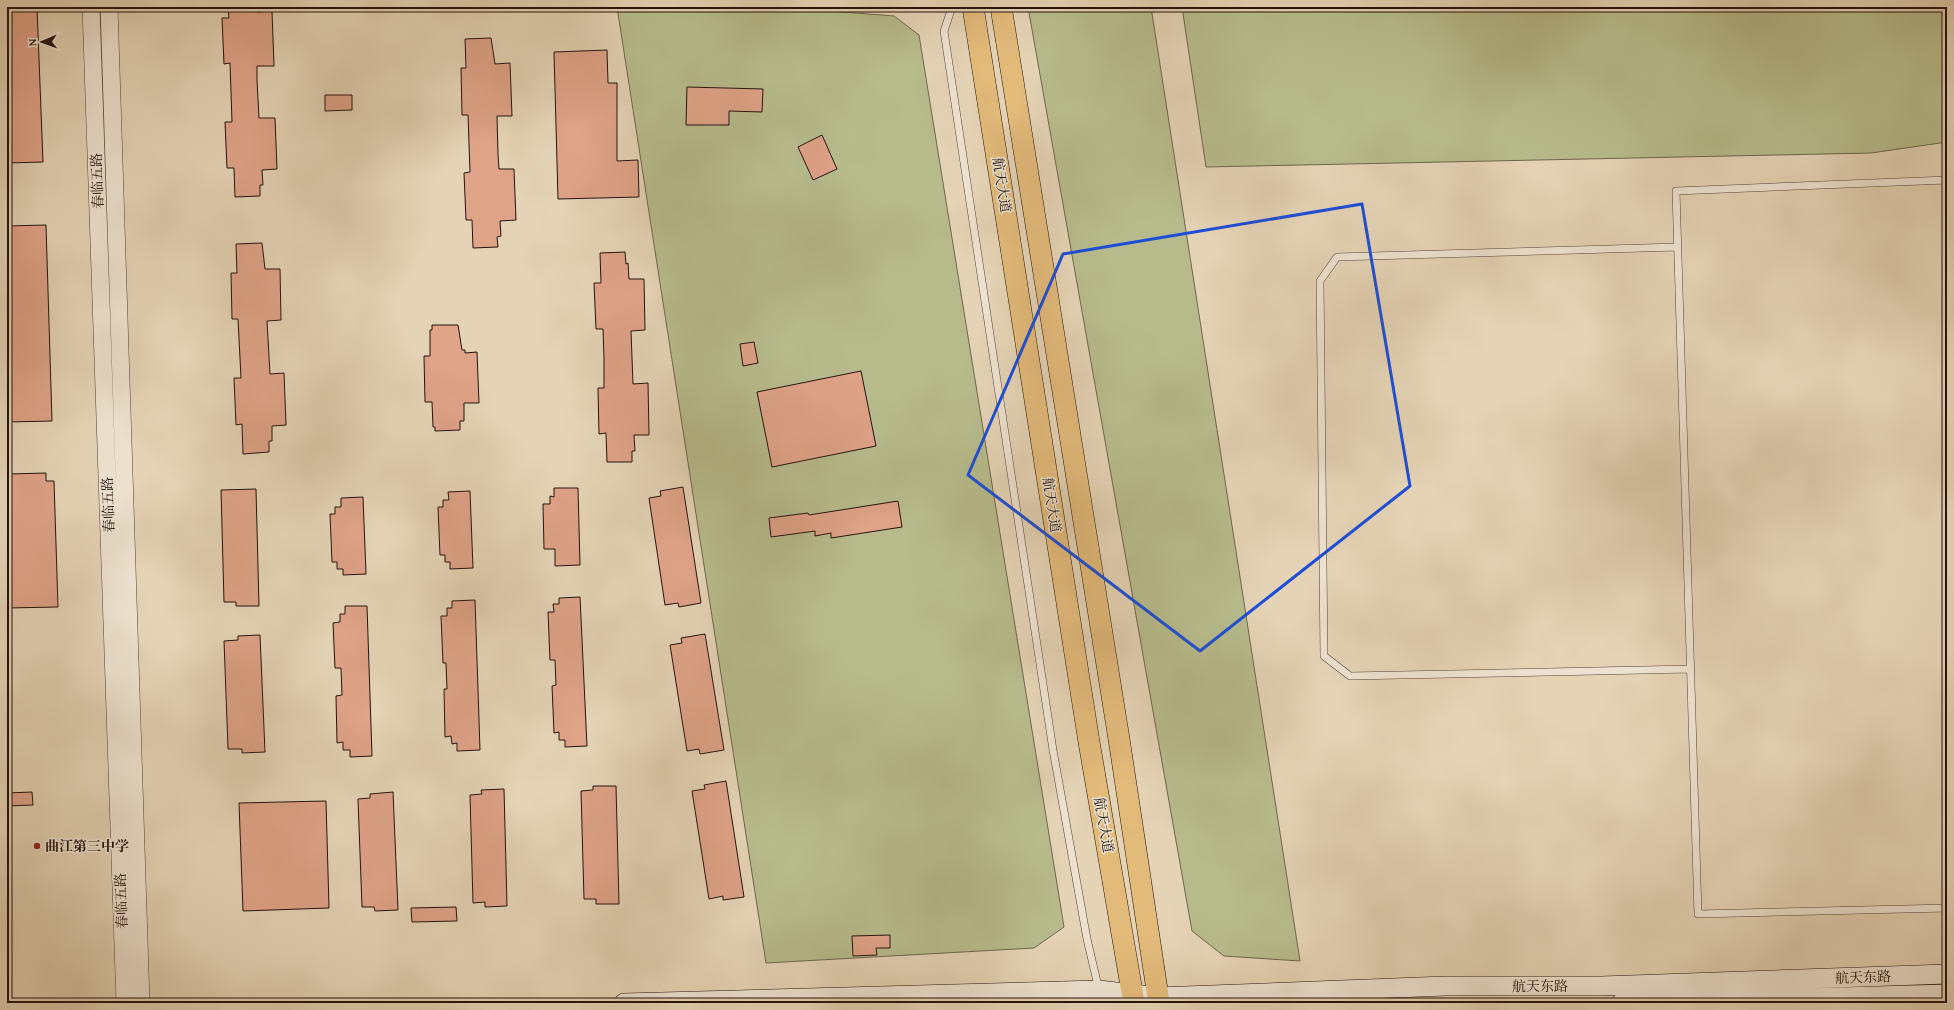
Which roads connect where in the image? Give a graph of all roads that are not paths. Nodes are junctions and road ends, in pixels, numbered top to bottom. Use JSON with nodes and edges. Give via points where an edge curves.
{"nodes":[{"id":1,"x":91,"y":7,"type":"edge"},
{"id":2,"x":109,"y":7,"type":"edge"},
{"id":3,"x":952,"y":7,"type":"edge"},
{"id":4,"x":973,"y":7,"type":"edge"},
{"id":5,"x":1001,"y":7,"type":"edge"},
{"id":6,"x":1947,"y":180,"type":"edge"},
{"id":7,"x":1678,"y":247,"type":"junction"},
{"id":8,"x":1691,"y":669,"type":"junction"},
{"id":9,"x":1947,"y":908,"type":"edge"},
{"id":10,"x":1947,"y":974,"type":"edge"},
{"id":11,"x":1947,"y":994,"type":"edge"},
{"id":12,"x":1101,"y":996,"type":"edge"},
{"id":13,"x":1133,"y":998,"type":"edge"},
{"id":14,"x":1158,"y":1000,"type":"edge"},
{"id":15,"x":125,"y":1003,"type":"edge"},
{"id":16,"x":142,"y":1003,"type":"edge"},
{"id":17,"x":624,"y":1003,"type":"edge"},
{"id":18,"x":1621,"y":1003,"type":"edge"}],
"edges":[{"from":1,"to":15,"type":"street","name":"春临五路"},
{"from":2,"to":16,"type":"street","name":"春临五路"},
{"from":3,"to":12,"type":"lane","via":[[944,31],[1053,750],[1087,939]]},
{"from":4,"to":13,"type":"main road","name":"航天大道","via":[[1089,742]]},
{"from":5,"to":14,"type":"main road","name":"航天大道","via":[[1119,739]]},
{"from":6,"to":7,"type":"lane","via":[[1676,191]]},
{"from":7,"to":8,"type":"lane"},
{"from":7,"to":8,"type":"lane","via":[[1337,257],[1320,281],[1324,656],[1350,676]]},
{"from":8,"to":9,"type":"lane","via":[[1698,914]]},
{"from":10,"to":14,"type":"main road","name":"航天东路","via":[[1602,986],[1446,986]]},
{"from":11,"to":18,"type":"main road","name":"航天东路"},
{"from":12,"to":13,"type":"main road","name":"航天东路"},
{"from":12,"to":17,"type":"main road","name":"航天东路"},
{"from":13,"to":14,"type":"main road","name":"航天东路"}]}
